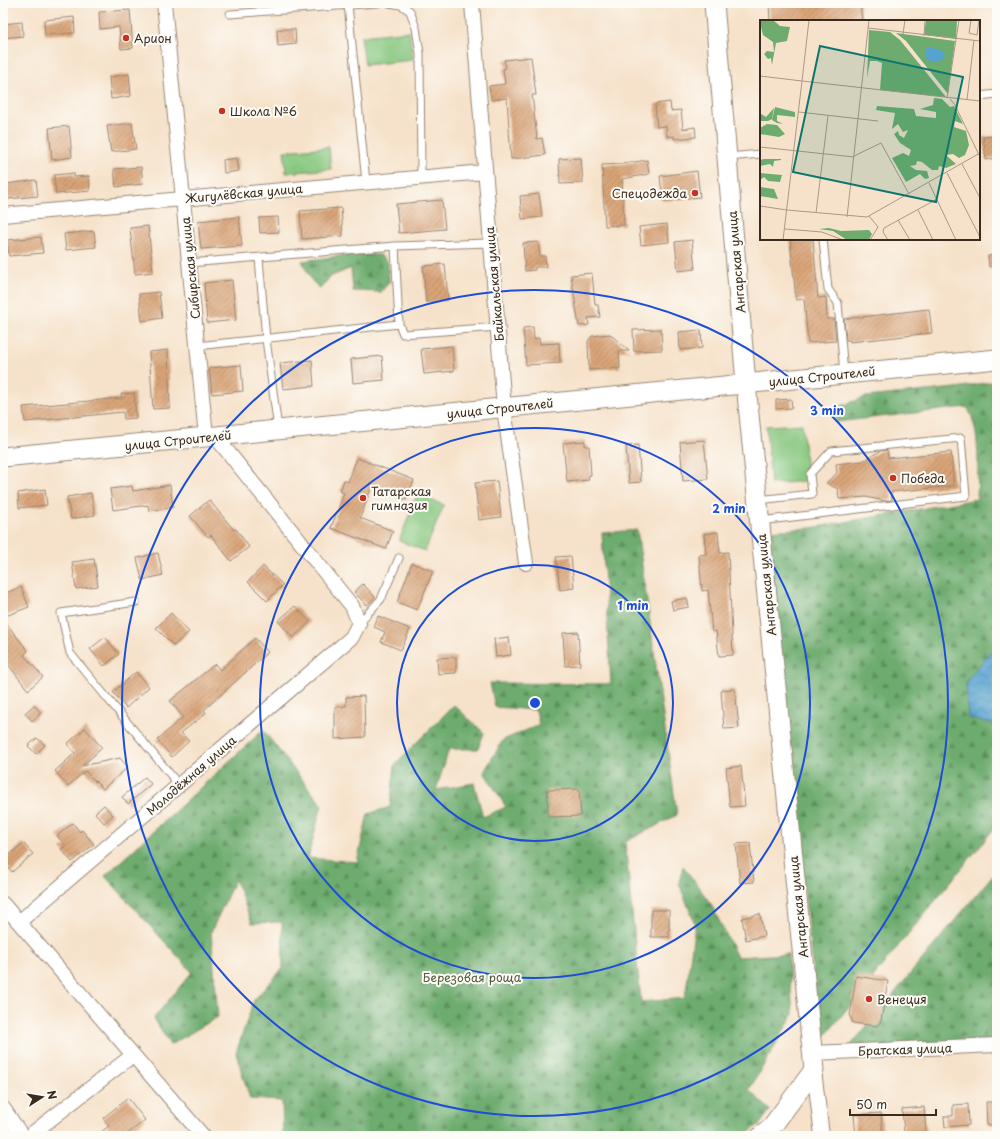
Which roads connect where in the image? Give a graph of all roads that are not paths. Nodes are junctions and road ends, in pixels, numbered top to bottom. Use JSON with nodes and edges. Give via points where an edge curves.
{"nodes":[{"id":1,"x":164,"y":3,"type":"edge"},
{"id":2,"x":378,"y":3,"type":"edge"},
{"id":3,"x":389,"y":3,"type":"edge"},
{"id":4,"x":472,"y":3,"type":"edge"},
{"id":5,"x":714,"y":3,"type":"edge"},
{"id":6,"x":348,"y":5,"type":"junction"},
{"id":7,"x":230,"y":14,"type":"dead end"},
{"id":8,"x":997,"y":94,"type":"edge"},
{"id":9,"x":980,"y":96,"type":"edge"},
{"id":10,"x":760,"y":154,"type":"edge"},
{"id":11,"x":728,"y":158,"type":"junction"},
{"id":12,"x":484,"y":172,"type":"junction"},
{"id":13,"x":421,"y":177,"type":"junction"},
{"id":14,"x":366,"y":182,"type":"junction"},
{"id":15,"x":183,"y":199,"type":"junction"},
{"id":16,"x":3,"y":215,"type":"edge"},
{"id":17,"x":824,"y":240,"type":"edge"},
{"id":18,"x":490,"y":243,"type":"junction"},
{"id":19,"x":395,"y":246,"type":"junction"},
{"id":20,"x":258,"y":259,"type":"junction"},
{"id":21,"x":189,"y":263,"type":"junction"},
{"id":22,"x":399,"y":324,"type":"junction"},
{"id":23,"x":498,"y":327,"type":"junction"},
{"id":24,"x":266,"y":339,"type":"junction"},
{"id":25,"x":197,"y":346,"type":"junction"},
{"id":26,"x":997,"y":359,"type":"edge"},
{"id":27,"x":844,"y":374,"type":"junction"},
{"id":28,"x":746,"y":384,"type":"junction"},
{"id":29,"x":504,"y":408,"type":"junction"},
{"id":30,"x":278,"y":430,"type":"junction"},
{"id":31,"x":211,"y":436,"type":"junction"},
{"id":32,"x":3,"y":457,"type":"edge"},
{"id":33,"x":758,"y":500,"type":"junction"},
{"id":34,"x":760,"y":521,"type":"junction"},
{"id":35,"x":398,"y":558,"type":"dead end"},
{"id":36,"x":526,"y":563,"type":"dead end"},
{"id":37,"x":136,"y":602,"type":"dead end"},
{"id":38,"x":359,"y":623,"type":"junction"},
{"id":39,"x":179,"y":785,"type":"junction"},
{"id":40,"x":3,"y":904,"type":"edge"},
{"id":41,"x":19,"y":922,"type":"junction"},
{"id":42,"x":997,"y":1045,"type":"edge"},
{"id":43,"x":133,"y":1055,"type":"junction"},
{"id":44,"x":813,"y":1061,"type":"junction"},
{"id":45,"x":3,"y":1108,"type":"edge"},
{"id":46,"x":22,"y":1136,"type":"edge"},
{"id":47,"x":29,"y":1136,"type":"edge"},
{"id":48,"x":203,"y":1136,"type":"edge"},
{"id":49,"x":761,"y":1136,"type":"edge"},
{"id":50,"x":822,"y":1136,"type":"edge"}],
"edges":[{"from":1,"to":15,"type":"street","name":"Сибирская улица"},
{"from":2,"to":6,"type":"lane"},
{"from":3,"to":13,"type":"lane","via":[[401,5],[410,11],[416,28],[420,53]]},
{"from":4,"to":12,"type":"street","name":"Байкальская улица"},
{"from":5,"to":11,"type":"street","name":"Ангарская улица"},
{"from":6,"to":7,"type":"lane"},
{"from":6,"to":14,"type":"lane"},
{"from":8,"to":9,"type":"lane"},
{"from":10,"to":11,"type":"lane"},
{"from":11,"to":28,"type":"street","name":"Ангарская улица"},
{"from":12,"to":13,"type":"street","name":"Жигулёвская улица"},
{"from":12,"to":18,"type":"street","name":"Байкальская улица"},
{"from":13,"to":14,"type":"street","name":"Жигулёвская улица"},
{"from":14,"to":15,"type":"street","name":"Жигулёвская улица"},
{"from":15,"to":16,"type":"street","name":"Жигулёвская улица"},
{"from":15,"to":21,"type":"street","name":"Сибирская улица"},
{"from":17,"to":27,"type":"lane","via":[[828,289],[838,303]]},
{"from":18,"to":19,"type":"lane"},
{"from":18,"to":23,"type":"street","name":"Байкальская улица"},
{"from":19,"to":20,"type":"lane"},
{"from":19,"to":22,"type":"lane"},
{"from":20,"to":21,"type":"lane"},
{"from":20,"to":24,"type":"lane"},
{"from":21,"to":25,"type":"street","name":"Сибирская улица"},
{"from":22,"to":23,"type":"lane","via":[[403,334]]},
{"from":22,"to":24,"type":"lane"},
{"from":23,"to":29,"type":"street","name":"Байкальская улица"},
{"from":24,"to":25,"type":"lane"},
{"from":24,"to":30,"type":"lane"},
{"from":25,"to":31,"type":"street","name":"Сибирская улица"},
{"from":26,"to":27,"type":"street","name":"улица Строителей"},
{"from":27,"to":28,"type":"street","name":"улица Строителей"},
{"from":28,"to":29,"type":"street","name":"улица Строителей"},
{"from":28,"to":33,"type":"street","name":"Ангарская улица"},
{"from":29,"to":30,"type":"street","name":"улица Строителей"},
{"from":29,"to":36,"type":"street","name":"Байкальская улица"},
{"from":30,"to":31,"type":"street","name":"улица Строителей"},
{"from":31,"to":32,"type":"street","name":"улица Строителей"},
{"from":31,"to":38,"type":"street","via":[[352,606]]},
{"from":33,"to":34,"type":"street","name":"Ангарская улица"},
{"from":33,"to":34,"type":"lane","via":[[812,494],[810,474],[831,451],[961,438],[966,496]]},
{"from":34,"to":44,"type":"street","name":"Ангарская улица"},
{"from":35,"to":38,"type":"lane","via":[[381,599]]},
{"from":37,"to":39,"type":"lane","via":[[61,613],[70,653]]},
{"from":38,"to":39,"type":"street","name":"Молодёжная улица","via":[[352,637]]},
{"from":39,"to":41,"type":"street","name":"Молодёжная улица"},
{"from":40,"to":41,"type":"street"},
{"from":41,"to":43,"type":"street"},
{"from":42,"to":44,"type":"street","name":"Братская улица"},
{"from":43,"to":47,"type":"street"},
{"from":43,"to":48,"type":"street"},
{"from":44,"to":49,"type":"street","via":[[770,1129]]},
{"from":44,"to":50,"type":"street"},
{"from":45,"to":46,"type":"street"}]}
